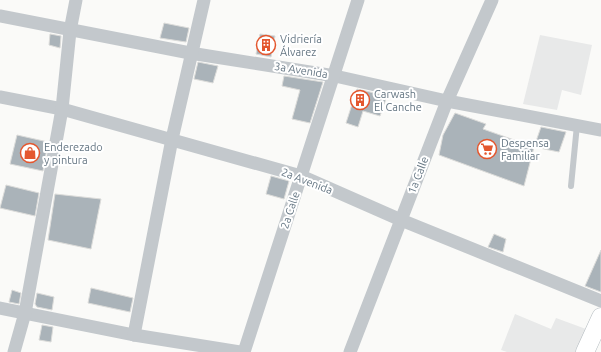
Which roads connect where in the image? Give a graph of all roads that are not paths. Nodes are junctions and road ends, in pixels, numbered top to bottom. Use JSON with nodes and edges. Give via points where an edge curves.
{"nodes":[{"id":1,"x":76,"y":0,"type":"edge"},
{"id":2,"x":204,"y":0,"type":"edge"},
{"id":3,"x":358,"y":0,"type":"edge"},
{"id":4,"x":492,"y":0,"type":"edge"},
{"id":5,"x":0,"y":16,"type":"edge"},
{"id":6,"x":70,"y":31,"type":"junction"},
{"id":7,"x":190,"y":53,"type":"junction"},
{"id":8,"x":335,"y":76,"type":"junction"},
{"id":9,"x":0,"y":97,"type":"edge"},
{"id":10,"x":447,"y":101,"type":"junction"},
{"id":11,"x":62,"y":109,"type":"junction"},
{"id":12,"x":577,"y":125,"type":"junction"},
{"id":13,"x":601,"y":130,"type":"edge"},
{"id":14,"x":172,"y":139,"type":"junction"},
{"id":15,"x":301,"y":176,"type":"junction"},
{"id":16,"x":571,"y":186,"type":"dead end"},
{"id":17,"x":401,"y":220,"type":"junction"},
{"id":18,"x":601,"y":302,"type":"edge"},
{"id":19,"x":0,"y":308,"type":"edge"},
{"id":20,"x":25,"y":313,"type":"junction"},
{"id":21,"x":601,"y":317,"type":"edge"},
{"id":22,"x":134,"y":335,"type":"junction"},
{"id":23,"x":14,"y":352,"type":"edge"},
{"id":24,"x":240,"y":352,"type":"edge"},
{"id":25,"x":244,"y":352,"type":"edge"},
{"id":26,"x":350,"y":352,"type":"edge"},
{"id":27,"x":585,"y":352,"type":"edge"}],
"edges":[{"from":1,"to":6,"type":"street"},
{"from":2,"to":7,"type":"street"},
{"from":3,"to":8,"type":"street","name":"2a Calle"},
{"from":4,"to":10,"type":"street","name":"1a Calle"},
{"from":5,"to":6,"type":"street","name":"3a Avenida"},
{"from":6,"to":7,"type":"street","name":"3a Avenida"},
{"from":6,"to":11,"type":"street"},
{"from":7,"to":8,"type":"street","name":"3a Avenida"},
{"from":7,"to":14,"type":"street"},
{"from":8,"to":10,"type":"street","name":"3a Avenida"},
{"from":8,"to":15,"type":"street","name":"2a Calle"},
{"from":9,"to":11,"type":"street","name":"2a Avenida"},
{"from":10,"to":12,"type":"street","name":"3a Avenida"},
{"from":10,"to":17,"type":"street","name":"1a Calle"},
{"from":11,"to":14,"type":"street","name":"2a Avenida"},
{"from":11,"to":20,"type":"street"},
{"from":12,"to":13,"type":"street","name":"3a Avenida"},
{"from":12,"to":16,"type":"lane"},
{"from":14,"to":15,"type":"street","name":"2a Avenida"},
{"from":14,"to":22,"type":"street"},
{"from":15,"to":17,"type":"street","name":"2a Avenida"},
{"from":15,"to":25,"type":"street","name":"2a Calle"},
{"from":17,"to":18,"type":"street","name":"2a Avenida"},
{"from":17,"to":26,"type":"street","name":"1a Calle"},
{"from":19,"to":20,"type":"street"},
{"from":20,"to":22,"type":"street"},
{"from":20,"to":23,"type":"street"},
{"from":21,"to":27,"type":"street"},
{"from":22,"to":24,"type":"street"}]}
